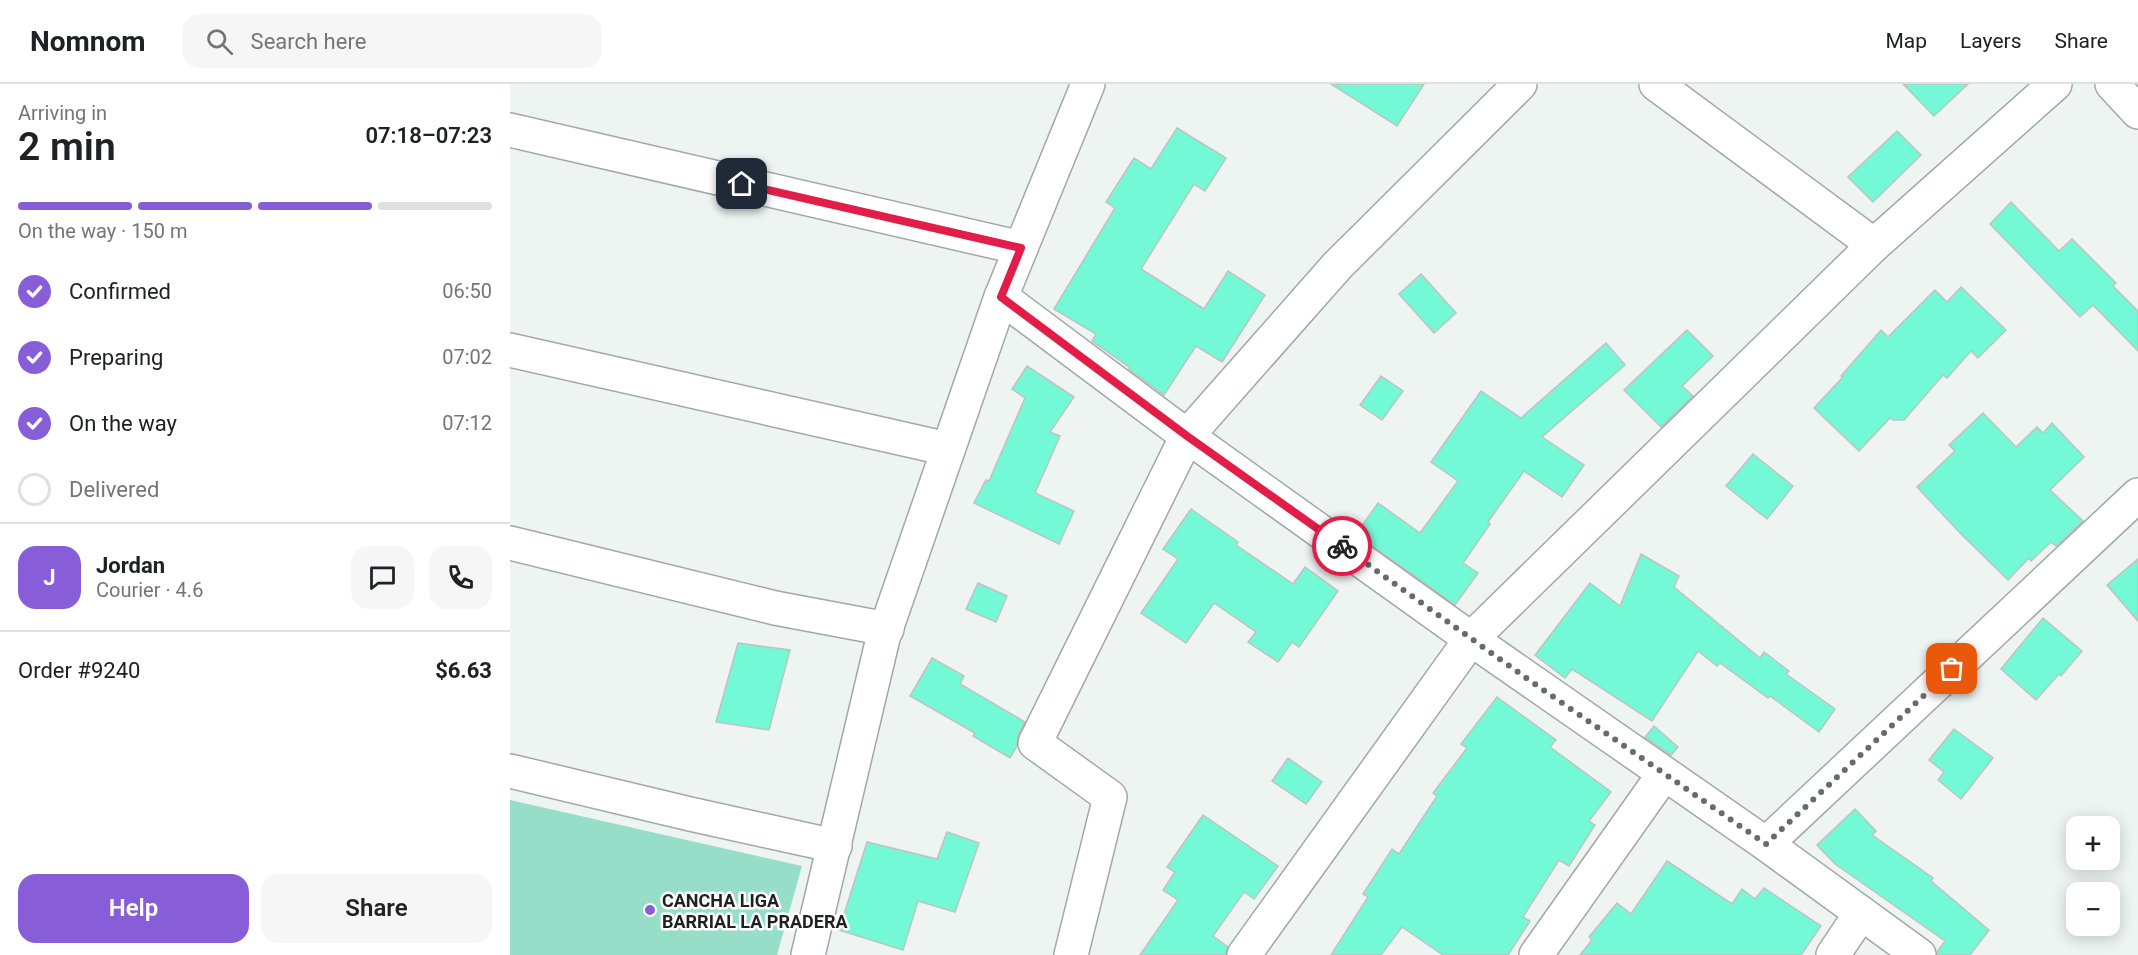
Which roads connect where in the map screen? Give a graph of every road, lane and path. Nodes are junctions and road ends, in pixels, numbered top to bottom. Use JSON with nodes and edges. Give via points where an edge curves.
{"nodes":[{"id":1,"x":1088,"y":84,"type":"edge"},
{"id":2,"x":1520,"y":84,"type":"edge"},
{"id":3,"x":1656,"y":84,"type":"edge"},
{"id":4,"x":2055,"y":84,"type":"edge"},
{"id":5,"x":2112,"y":84,"type":"edge"},
{"id":6,"x":2138,"y":112,"type":"edge"},
{"id":7,"x":510,"y":130,"type":"edge"},
{"id":8,"x":1874,"y":245,"type":"junction"},
{"id":9,"x":1021,"y":248,"type":"junction"},
{"id":10,"x":1001,"y":297,"type":"junction"},
{"id":11,"x":510,"y":350,"type":"edge"},
{"id":12,"x":1187,"y":436,"type":"junction"},
{"id":13,"x":948,"y":449,"type":"junction"},
{"id":14,"x":2138,"y":495,"type":"edge"},
{"id":15,"x":510,"y":543,"type":"edge"},
{"id":16,"x":887,"y":629,"type":"junction"},
{"id":17,"x":1471,"y":639,"type":"junction"},
{"id":18,"x":510,"y":771,"type":"edge"},
{"id":19,"x":1664,"y":774,"type":"junction"},
{"id":20,"x":1766,"y":844,"type":"junction"},
{"id":21,"x":835,"y":846,"type":"junction"},
{"id":22,"x":1861,"y":913,"type":"junction"},
{"id":23,"x":808,"y":955,"type":"edge"},
{"id":24,"x":1071,"y":955,"type":"edge"},
{"id":25,"x":1244,"y":955,"type":"edge"},
{"id":26,"x":1536,"y":955,"type":"edge"},
{"id":27,"x":1833,"y":955,"type":"edge"},
{"id":28,"x":1919,"y":955,"type":"edge"}],
"edges":[{"from":1,"to":9,"type":"street"},
{"from":2,"to":12,"type":"street","via":[[1337,266]]},
{"from":3,"to":8,"type":"street"},
{"from":4,"to":8,"type":"street"},
{"from":5,"to":6,"type":"street"},
{"from":7,"to":9,"type":"street"},
{"from":8,"to":17,"type":"street"},
{"from":9,"to":10,"type":"street"},
{"from":10,"to":12,"type":"street"},
{"from":10,"to":13,"type":"street"},
{"from":11,"to":13,"type":"street"},
{"from":12,"to":17,"type":"street"},
{"from":12,"to":24,"type":"street","via":[[1035,743],[1110,797]]},
{"from":13,"to":16,"type":"street"},
{"from":14,"to":20,"type":"street"},
{"from":15,"to":16,"type":"street","via":[[775,608]]},
{"from":16,"to":21,"type":"street"},
{"from":17,"to":19,"type":"street"},
{"from":17,"to":25,"type":"street"},
{"from":18,"to":21,"type":"street"},
{"from":19,"to":20,"type":"street"},
{"from":19,"to":26,"type":"street"},
{"from":20,"to":22,"type":"street"},
{"from":21,"to":23,"type":"street"},
{"from":22,"to":27,"type":"street"},
{"from":22,"to":28,"type":"street"}]}
